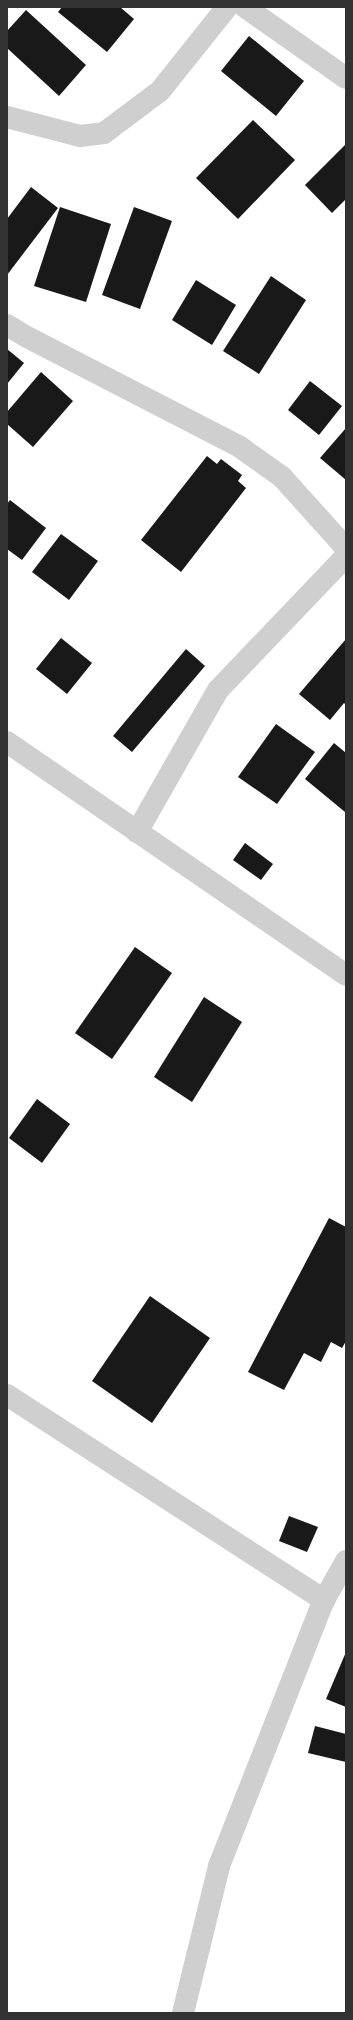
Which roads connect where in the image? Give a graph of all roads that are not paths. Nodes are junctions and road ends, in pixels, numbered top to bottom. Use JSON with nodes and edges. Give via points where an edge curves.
{"nodes":[{"id":1,"x":227,"y":7,"type":"edge"},
{"id":2,"x":245,"y":7,"type":"edge"},
{"id":3,"x":346,"y":76,"type":"edge"},
{"id":4,"x":7,"y":117,"type":"edge"},
{"id":5,"x":7,"y":324,"type":"edge"},
{"id":6,"x":346,"y":548,"type":"edge"},
{"id":7,"x":346,"y":556,"type":"edge"},
{"id":8,"x":7,"y":742,"type":"edge"},
{"id":9,"x":137,"y":832,"type":"junction"},
{"id":10,"x":346,"y":975,"type":"edge"},
{"id":11,"x":7,"y":1395,"type":"edge"},
{"id":12,"x":346,"y":1561,"type":"edge"},
{"id":13,"x":324,"y":1600,"type":"junction"},
{"id":14,"x":183,"y":2013,"type":"edge"}],
"edges":[{"from":1,"to":4,"type":"street","via":[[160,91],[104,133],[80,136]]},
{"from":2,"to":3,"type":"street"},
{"from":5,"to":6,"type":"street","via":[[27,337],[240,447],[282,477]]},
{"from":7,"to":9,"type":"street","via":[[218,690]]},
{"from":8,"to":9,"type":"street"},
{"from":9,"to":10,"type":"street"},
{"from":11,"to":13,"type":"street"},
{"from":12,"to":13,"type":"street"},
{"from":13,"to":14,"type":"street","via":[[218,1866]]}]}
